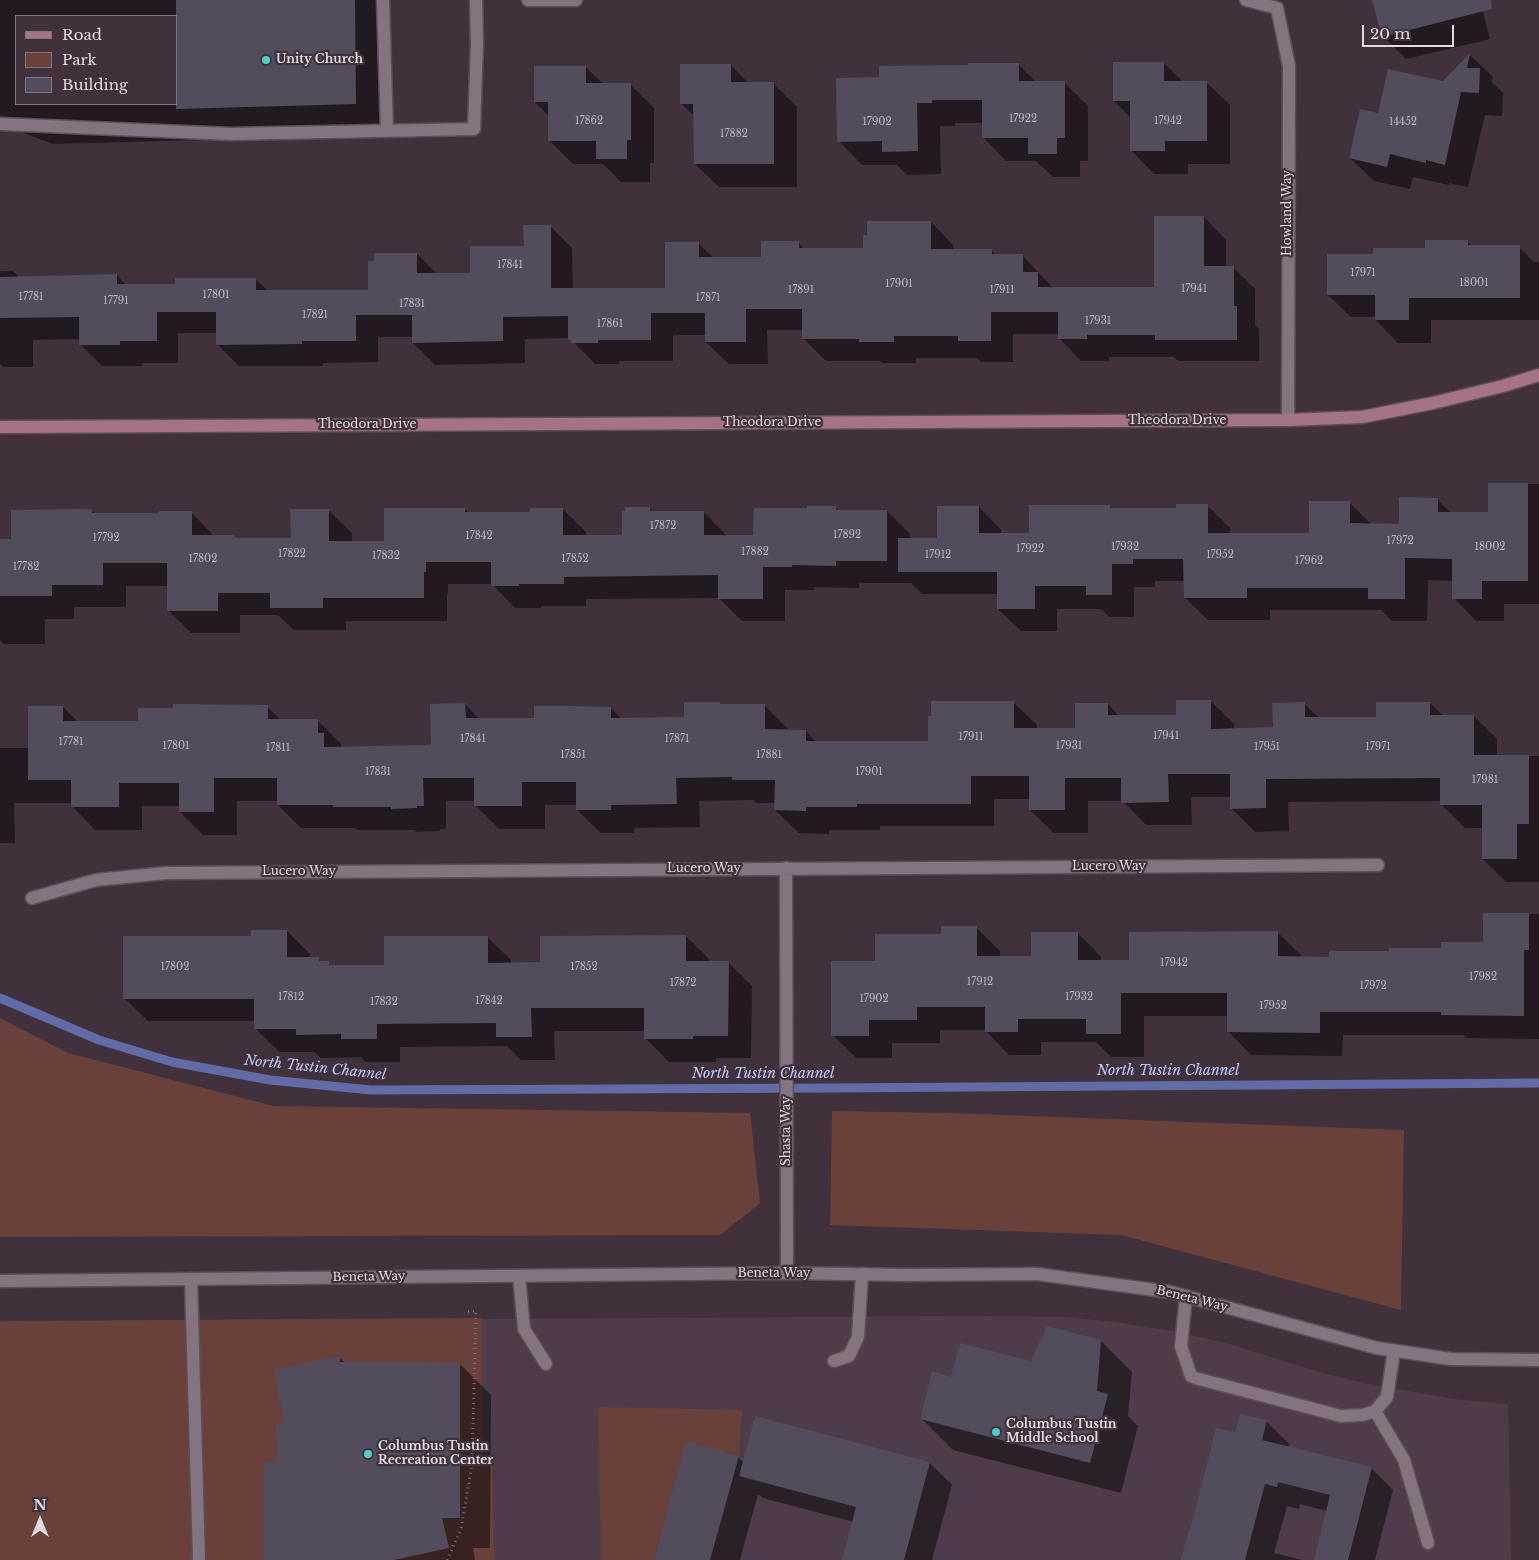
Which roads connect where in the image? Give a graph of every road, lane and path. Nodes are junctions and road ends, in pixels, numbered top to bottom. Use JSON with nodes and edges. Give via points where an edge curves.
{"nodes":[{"id":1,"x":383,"y":0,"type":"edge"},
{"id":2,"x":476,"y":0,"type":"edge"},
{"id":3,"x":528,"y":0,"type":"edge"},
{"id":4,"x":576,"y":0,"type":"edge"},
{"id":5,"x":1246,"y":0,"type":"edge"},
{"id":6,"x":0,"y":124,"type":"edge"},
{"id":7,"x":387,"y":131,"type":"junction"},
{"id":8,"x":1539,"y":375,"type":"edge"},
{"id":9,"x":1288,"y":420,"type":"junction"},
{"id":10,"x":0,"y":428,"type":"edge"},
{"id":11,"x":1378,"y":865,"type":"dead end"},
{"id":12,"x":786,"y":868,"type":"junction"},
{"id":13,"x":32,"y":898,"type":"dead end"},
{"id":14,"x":787,"y":1273,"type":"junction"},
{"id":15,"x":862,"y":1274,"type":"junction"},
{"id":16,"x":519,"y":1276,"type":"junction"},
{"id":17,"x":191,"y":1279,"type":"junction"},
{"id":18,"x":0,"y":1281,"type":"edge"},
{"id":19,"x":1186,"y":1296,"type":"junction"},
{"id":20,"x":464,"y":1312,"type":"dead end"},
{"id":21,"x":1394,"y":1351,"type":"junction"},
{"id":22,"x":1539,"y":1360,"type":"edge"},
{"id":23,"x":834,"y":1361,"type":"dead end"},
{"id":24,"x":546,"y":1364,"type":"dead end"},
{"id":25,"x":1375,"y":1411,"type":"junction"},
{"id":26,"x":1428,"y":1543,"type":"dead end"},
{"id":27,"x":199,"y":1560,"type":"edge"},
{"id":28,"x":447,"y":1560,"type":"edge"}],
"edges":[{"from":1,"to":7,"type":"street"},
{"from":2,"to":7,"type":"street","via":[[474,129]]},
{"from":3,"to":4,"type":"street"},
{"from":5,"to":9,"type":"street","name":"Howland Way","via":[[1276,8],[1289,66]]},
{"from":6,"to":7,"type":"street","via":[[231,134]]},
{"from":8,"to":9,"type":"street","name":"Theodora Drive","via":[[1442,401],[1362,417]]},
{"from":9,"to":10,"type":"street","name":"Theodora Drive"},
{"from":11,"to":12,"type":"street","name":"Lucero Way"},
{"from":12,"to":13,"type":"street","name":"Lucero Way","via":[[166,873],[96,880]]},
{"from":12,"to":14,"type":"street","name":"Shasta Way"},
{"from":14,"to":15,"type":"street","name":"Beneta Way"},
{"from":14,"to":16,"type":"street","name":"Beneta Way"},
{"from":15,"to":19,"type":"street","name":"Beneta Way","via":[[1037,1274]]},
{"from":15,"to":23,"type":"street","via":[[858,1337],[849,1356]]},
{"from":16,"to":17,"type":"street","name":"Beneta Way"},
{"from":16,"to":24,"type":"street","via":[[524,1329]]},
{"from":17,"to":18,"type":"street","name":"Beneta Way"},
{"from":17,"to":27,"type":"street"},
{"from":19,"to":21,"type":"street","name":"Beneta Way"},
{"from":19,"to":25,"type":"street","via":[[1181,1346],[1191,1376],[1341,1416]]},
{"from":20,"to":28,"type":"path","via":[[476,1311],[472,1464],[461,1529]]},
{"from":21,"to":22,"type":"street","name":"Beneta Way","via":[[1451,1359]]},
{"from":21,"to":25,"type":"street","via":[[1386,1397]]},
{"from":25,"to":26,"type":"street","via":[[1404,1460]]}]}
